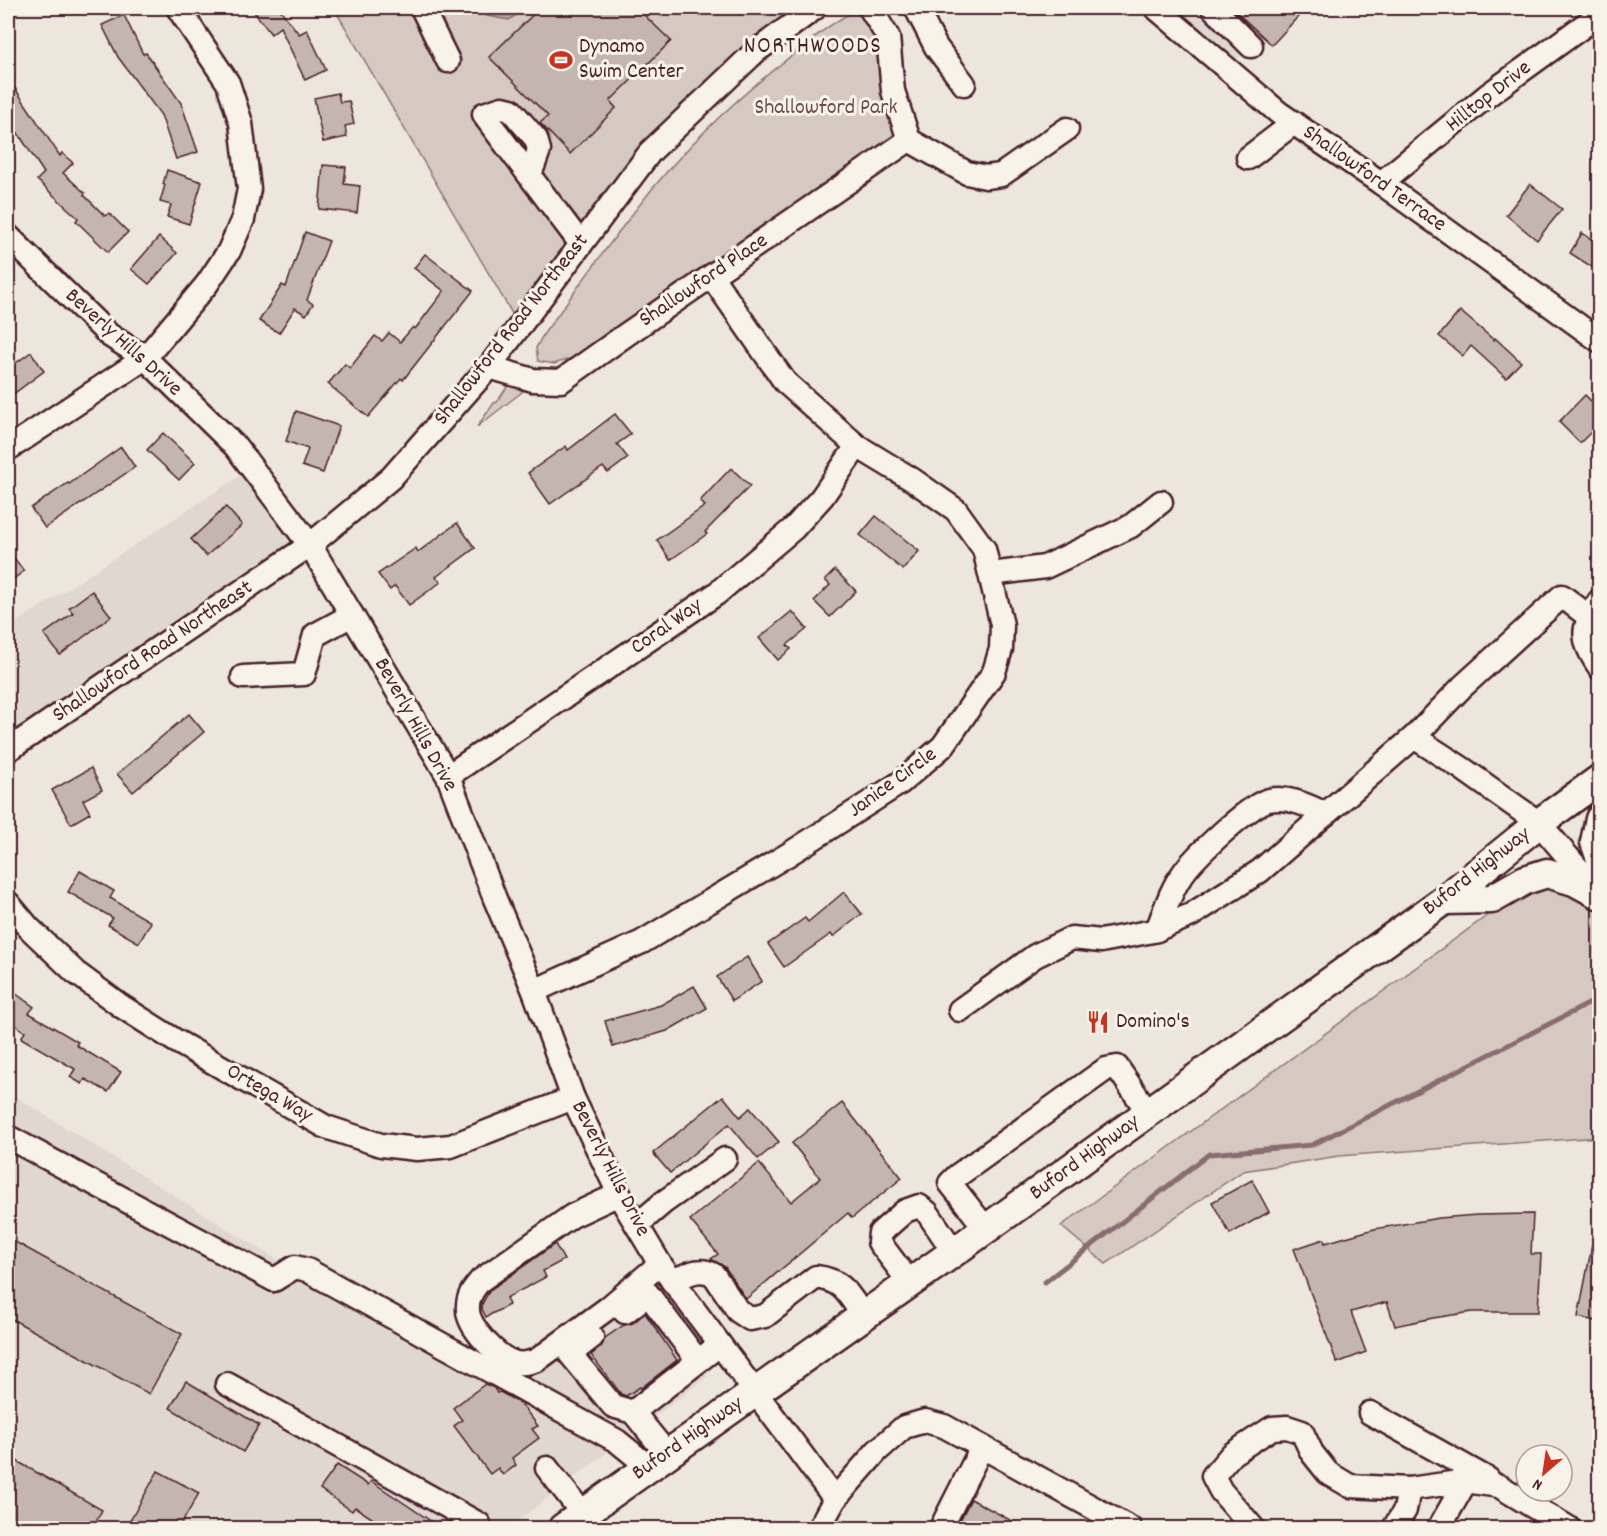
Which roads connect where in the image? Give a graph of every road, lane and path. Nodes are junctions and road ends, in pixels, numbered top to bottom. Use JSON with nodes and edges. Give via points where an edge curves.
{"nodes":[{"id":1,"x":178,"y":8,"type":"edge"},
{"id":2,"x":422,"y":8,"type":"edge"},
{"id":3,"x":815,"y":8,"type":"edge"},
{"id":4,"x":870,"y":8,"type":"edge"},
{"id":5,"x":916,"y":8,"type":"edge"},
{"id":6,"x":1156,"y":8,"type":"edge"},
{"id":7,"x":1213,"y":8,"type":"edge"},
{"id":8,"x":1599,"y":14,"type":"edge"},
{"id":9,"x":1251,"y":46,"type":"dead end"},
{"id":10,"x":448,"y":61,"type":"dead end"},
{"id":11,"x":964,"y":84,"type":"dead end"},
{"id":12,"x":485,"y":116,"type":"dead end"},
{"id":13,"x":1294,"y":123,"type":"junction"},
{"id":14,"x":1067,"y":129,"type":"dead end"},
{"id":15,"x":909,"y":140,"type":"junction"},
{"id":16,"x":1248,"y":158,"type":"dead end"},
{"id":17,"x":1382,"y":183,"type":"junction"},
{"id":18,"x":8,"y":236,"type":"edge"},
{"id":19,"x":581,"y":244,"type":"junction"},
{"id":20,"x":712,"y":277,"type":"junction"},
{"id":21,"x":1599,"y":341,"type":"edge"},
{"id":22,"x":145,"y":358,"type":"junction"},
{"id":23,"x":489,"y":367,"type":"junction"},
{"id":24,"x":857,"y":446,"type":"junction"},
{"id":25,"x":8,"y":449,"type":"edge"},
{"id":26,"x":1161,"y":502,"type":"dead end"},
{"id":27,"x":310,"y":545,"type":"junction"},
{"id":28,"x":992,"y":574,"type":"junction"},
{"id":29,"x":1594,"y":608,"type":"edge"},
{"id":30,"x":352,"y":615,"type":"junction"},
{"id":31,"x":1599,"y":668,"type":"edge"},
{"id":32,"x":243,"y":677,"type":"dead end"},
{"id":33,"x":1414,"y":737,"type":"junction"},
{"id":34,"x":8,"y":750,"type":"edge"},
{"id":35,"x":448,"y":776,"type":"junction"},
{"id":36,"x":1599,"y":779,"type":"edge"},
{"id":37,"x":1326,"y":814,"type":"junction"},
{"id":38,"x":1599,"y":819,"type":"edge"},
{"id":39,"x":1539,"y":823,"type":"junction"},
{"id":40,"x":1599,"y":856,"type":"edge"},
{"id":41,"x":1599,"y":876,"type":"edge"},
{"id":42,"x":1599,"y":894,"type":"edge"},
{"id":43,"x":1444,"y":900,"type":"junction"},
{"id":44,"x":8,"y":903,"type":"edge"},
{"id":45,"x":1157,"y":930,"type":"junction"},
{"id":46,"x":534,"y":991,"type":"junction"},
{"id":47,"x":960,"y":1010,"type":"dead end"},
{"id":48,"x":573,"y":1098,"type":"junction"},
{"id":49,"x":1148,"y":1112,"type":"junction"},
{"id":50,"x":8,"y":1137,"type":"edge"},
{"id":51,"x":725,"y":1159,"type":"dead end"},
{"id":52,"x":619,"y":1194,"type":"junction"},
{"id":53,"x":637,"y":1225,"type":"junction"},
{"id":54,"x":986,"y":1229,"type":"junction"},
{"id":55,"x":954,"y":1252,"type":"junction"},
{"id":56,"x":666,"y":1272,"type":"junction"},
{"id":57,"x":910,"y":1283,"type":"junction"},
{"id":58,"x":863,"y":1316,"type":"junction"},
{"id":59,"x":719,"y":1345,"type":"junction"},
{"id":60,"x":698,"y":1361,"type":"junction"},
{"id":61,"x":227,"y":1384,"type":"dead end"},
{"id":62,"x":754,"y":1391,"type":"junction"},
{"id":63,"x":633,"y":1412,"type":"junction"},
{"id":64,"x":1370,"y":1413,"type":"dead end"},
{"id":65,"x":982,"y":1447,"type":"junction"},
{"id":66,"x":658,"y":1460,"type":"junction"},
{"id":67,"x":547,"y":1468,"type":"dead end"},
{"id":68,"x":1466,"y":1480,"type":"junction"},
{"id":69,"x":1499,"y":1486,"type":"junction"},
{"id":70,"x":1409,"y":1489,"type":"junction"},
{"id":71,"x":835,"y":1499,"type":"junction"},
{"id":72,"x":573,"y":1521,"type":"edge"},
{"id":73,"x":479,"y":1524,"type":"dead end"},
{"id":74,"x":942,"y":1526,"type":"dead end"},
{"id":75,"x":819,"y":1528,"type":"edge"},
{"id":76,"x":1130,"y":1528,"type":"edge"},
{"id":77,"x":1253,"y":1528,"type":"edge"},
{"id":78,"x":1394,"y":1528,"type":"edge"},
{"id":79,"x":1439,"y":1528,"type":"edge"},
{"id":80,"x":1569,"y":1528,"type":"edge"}],
"edges":[{"from":1,"to":22,"type":"street","via":[[228,83],[241,123],[249,189],[243,219],[229,251],[207,284]]},
{"from":2,"to":10,"type":"street"},
{"from":3,"to":19,"type":"street","name":"Shallowford Road Northeast","via":[[755,52],[651,151]]},
{"from":4,"to":15,"type":"street","via":[[888,37],[893,91]]},
{"from":5,"to":11,"type":"street","via":[[936,47]]},
{"from":6,"to":13,"type":"street","name":"Shallowford Terrace"},
{"from":7,"to":9,"type":"street"},
{"from":8,"to":17,"type":"street","name":"Hilltop Drive","via":[[1488,95]]},
{"from":12,"to":19,"type":"street","via":[[502,108],[512,110],[536,139],[539,150],[530,175]]},
{"from":13,"to":16,"type":"street"},
{"from":13,"to":17,"type":"street","name":"Shallowford Terrace"},
{"from":14,"to":15,"type":"street","via":[[1001,175],[986,177],[967,173]]},
{"from":15,"to":20,"type":"street","name":"Shallowford Place"},
{"from":17,"to":21,"type":"street","name":"Shallowford Terrace"},
{"from":18,"to":22,"type":"street","name":"Beverly Hills Drive","via":[[109,335]]},
{"from":19,"to":23,"type":"street","name":"Shallowford Road Northeast"},
{"from":20,"to":23,"type":"street","name":"Shallowford Place","via":[[561,381],[533,380]]},
{"from":20,"to":24,"type":"street","name":"Janice Circle","via":[[785,382]]},
{"from":22,"to":25,"type":"street"},
{"from":22,"to":27,"type":"street","name":"Beverly Hills Drive","via":[[236,447]]},
{"from":23,"to":27,"type":"street","name":"Shallowford Road Northeast","via":[[391,478]]},
{"from":24,"to":28,"type":"street","name":"Janice Circle","via":[[956,510],[984,549]]},
{"from":24,"to":35,"type":"street","name":"Coral Way","via":[[794,528],[716,594]]},
{"from":26,"to":28,"type":"street","via":[[1131,526],[1045,567]]},
{"from":27,"to":30,"type":"street","name":"Beverly Hills Drive"},
{"from":27,"to":34,"type":"street","name":"Shallowford Road Northeast"},
{"from":28,"to":46,"type":"street","name":"Janice Circle","via":[[1002,625],[1001,649],[994,672],[943,746],[900,783],[789,854],[652,936]]},
{"from":29,"to":31,"type":"street","via":[[1584,635]]},
{"from":29,"to":33,"type":"street","via":[[1562,596],[1462,687]]},
{"from":30,"to":32,"type":"street","via":[[315,635],[304,674]]},
{"from":30,"to":35,"type":"street","name":"Beverly Hills Drive"},
{"from":33,"to":37,"type":"street"},
{"from":33,"to":39,"type":"street"},
{"from":35,"to":46,"type":"street","name":"Beverly Hills Drive"},
{"from":36,"to":39,"type":"main road","name":"Buford Highway"},
{"from":37,"to":45,"type":"street","via":[[1260,871],[1191,915]]},
{"from":37,"to":45,"type":"street","via":[[1295,800],[1268,800],[1247,813],[1181,875]]},
{"from":38,"to":40,"type":"main road","via":[[1595,842]]},
{"from":39,"to":41,"type":"street","via":[[1580,871]]},
{"from":39,"to":43,"type":"main road","name":"Buford Highway"},
{"from":42,"to":43,"type":"main road","via":[[1547,873],[1492,898]]},
{"from":43,"to":49,"type":"main road","name":"Buford Highway"},
{"from":44,"to":48,"type":"street","name":"Ortega Way","via":[[75,972],[121,1006],[326,1126],[381,1145],[417,1149],[451,1146]]},
{"from":45,"to":47,"type":"street","via":[[1101,941],[1072,938],[1035,956]]},
{"from":46,"to":48,"type":"street","name":"Beverly Hills Drive"},
{"from":48,"to":52,"type":"street","name":"Beverly Hills Drive"},
{"from":49,"to":54,"type":"main road","name":"Buford Highway"},
{"from":49,"to":54,"type":"street","via":[[1117,1067],[1106,1069],[957,1176],[950,1183]]},
{"from":50,"to":66,"type":"street","via":[[274,1280],[295,1268],[307,1270]]},
{"from":51,"to":53,"type":"street"},
{"from":52,"to":53,"type":"street","name":"Beverly Hills Drive"},
{"from":52,"to":56,"type":"street","via":[[572,1216],[481,1280],[468,1301],[472,1325],[506,1359],[527,1363]]},
{"from":53,"to":56,"type":"street","name":"Beverly Hills Drive"},
{"from":54,"to":55,"type":"main road","name":"Buford Highway"},
{"from":55,"to":57,"type":"main road","name":"Buford Highway"},
{"from":55,"to":57,"type":"street","via":[[927,1212],[919,1206],[905,1211],[880,1233],[879,1242]]},
{"from":56,"to":58,"type":"street","via":[[700,1270],[714,1275],[738,1311],[750,1319],[765,1316],[816,1277],[829,1279],[844,1288]]},
{"from":56,"to":59,"type":"street","name":"Beverly Hills Drive"},
{"from":57,"to":58,"type":"main road","name":"Buford Highway"},
{"from":58,"to":62,"type":"main road","name":"Buford Highway"},
{"from":59,"to":60,"type":"street"},
{"from":59,"to":62,"type":"street","name":"Beverly Hills Drive"},
{"from":60,"to":63,"type":"street"},
{"from":60,"to":63,"type":"street","via":[[648,1294],[570,1354],[613,1406]]},
{"from":61,"to":73,"type":"street"},
{"from":62,"to":66,"type":"main road","name":"Buford Highway"},
{"from":62,"to":71,"type":"street","name":"Beverly Hills Drive"},
{"from":63,"to":66,"type":"street"},
{"from":64,"to":69,"type":"street"},
{"from":65,"to":71,"type":"street","via":[[944,1426],[925,1421],[904,1428],[877,1451]]},
{"from":65,"to":74,"type":"street"},
{"from":65,"to":76,"type":"street"},
{"from":66,"to":72,"type":"main road","name":"Buford Highway"},
{"from":67,"to":72,"type":"street"},
{"from":68,"to":69,"type":"street"},
{"from":68,"to":70,"type":"street"},
{"from":68,"to":79,"type":"street"},
{"from":69,"to":80,"type":"street"},
{"from":70,"to":77,"type":"street","via":[[1350,1486],[1328,1473],[1302,1432],[1272,1428],[1232,1454],[1213,1476]]},
{"from":70,"to":78,"type":"street","via":[[1405,1510]]},
{"from":71,"to":75,"type":"street"}]}
